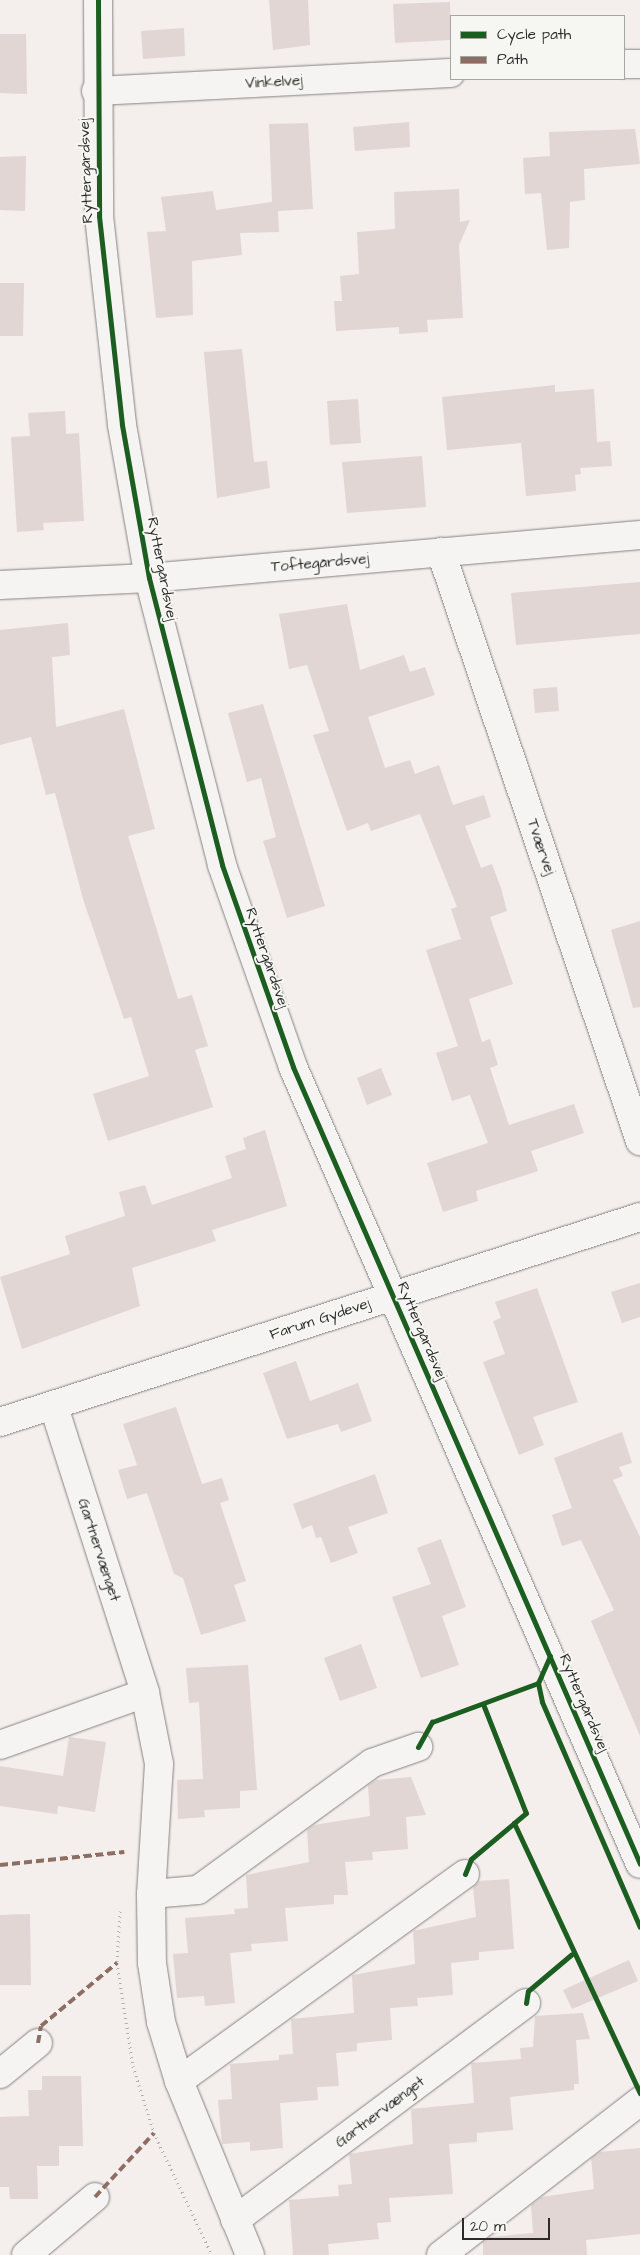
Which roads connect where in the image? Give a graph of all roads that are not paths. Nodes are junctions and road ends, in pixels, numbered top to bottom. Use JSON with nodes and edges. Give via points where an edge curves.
{"nodes":[{"id":1,"x":98,"y":0,"type":"edge"},
{"id":2,"x":625,"y":64,"type":"edge"},
{"id":3,"x":640,"y":64,"type":"edge"},
{"id":4,"x":450,"y":73,"type":"edge"},
{"id":5,"x":96,"y":91,"type":"junction"},
{"id":6,"x":640,"y":535,"type":"edge"},
{"id":7,"x":441,"y":552,"type":"junction"},
{"id":8,"x":149,"y":578,"type":"junction"},
{"id":9,"x":0,"y":585,"type":"edge"},
{"id":10,"x":640,"y":1141,"type":"edge"},
{"id":11,"x":640,"y":1217,"type":"edge"},
{"id":12,"x":393,"y":1295,"type":"junction"},
{"id":13,"x":54,"y":1407,"type":"junction"},
{"id":14,"x":0,"y":1422,"type":"edge"},
{"id":15,"x":145,"y":1693,"type":"junction"},
{"id":16,"x":0,"y":1745,"type":"edge"},
{"id":17,"x":418,"y":1747,"type":"dead end"},
{"id":18,"x":640,"y":1864,"type":"edge"},
{"id":19,"x":465,"y":1874,"type":"dead end"},
{"id":20,"x":151,"y":1894,"type":"junction"},
{"id":21,"x":526,"y":2003,"type":"dead end"},
{"id":22,"x":38,"y":2043,"type":"dead end"},
{"id":23,"x":0,"y":2074,"type":"edge"},
{"id":24,"x":179,"y":2081,"type":"junction"},
{"id":25,"x":640,"y":2101,"type":"edge"},
{"id":26,"x":95,"y":2198,"type":"dead end"},
{"id":27,"x":235,"y":2220,"type":"junction"},
{"id":28,"x":26,"y":2255,"type":"edge"},
{"id":29,"x":250,"y":2255,"type":"edge"},
{"id":30,"x":442,"y":2255,"type":"edge"}],
"edges":[{"from":1,"to":5,"type":"street","name":"Ryttergårdsvej"},
{"from":2,"to":3,"type":"street"},
{"from":4,"to":5,"type":"street","name":"Vinkelvej"},
{"from":5,"to":8,"type":"street","name":"Ryttergårdsvej","via":[[99,216],[112,341]]},
{"from":6,"to":7,"type":"street","name":"Toftegårdsvej"},
{"from":7,"to":8,"type":"street","name":"Toftegårdsvej"},
{"from":7,"to":10,"type":"street","name":"Tværvej"},
{"from":8,"to":9,"type":"street","name":"Toftegårdsvej"},
{"from":8,"to":12,"type":"street","name":"Ryttergårdsvej","via":[[187,740],[224,872],[293,1067]]},
{"from":11,"to":12,"type":"street","name":"Farum Gydevej"},
{"from":12,"to":13,"type":"street","name":"Farum Gydevej"},
{"from":12,"to":18,"type":"street","name":"Ryttergårdsvej"},
{"from":13,"to":14,"type":"street","name":"Farum Gydevej"},
{"from":13,"to":15,"type":"street","name":"Gartnervænget"},
{"from":15,"to":16,"type":"street"},
{"from":15,"to":20,"type":"street","name":"Gartnervænget","via":[[159,1764]]},
{"from":17,"to":20,"type":"street","via":[[372,1762],[198,1890]]},
{"from":19,"to":24,"type":"street"},
{"from":20,"to":24,"type":"street","name":"Gartnervænget","via":[[152,1963],[161,2022]]},
{"from":21,"to":27,"type":"street","name":"Gartnervænget"},
{"from":22,"to":23,"type":"street"},
{"from":24,"to":27,"type":"street","name":"Gartnervænget"},
{"from":25,"to":30,"type":"street"},
{"from":26,"to":28,"type":"street"},
{"from":27,"to":29,"type":"street","name":"Gartnervænget"}]}
